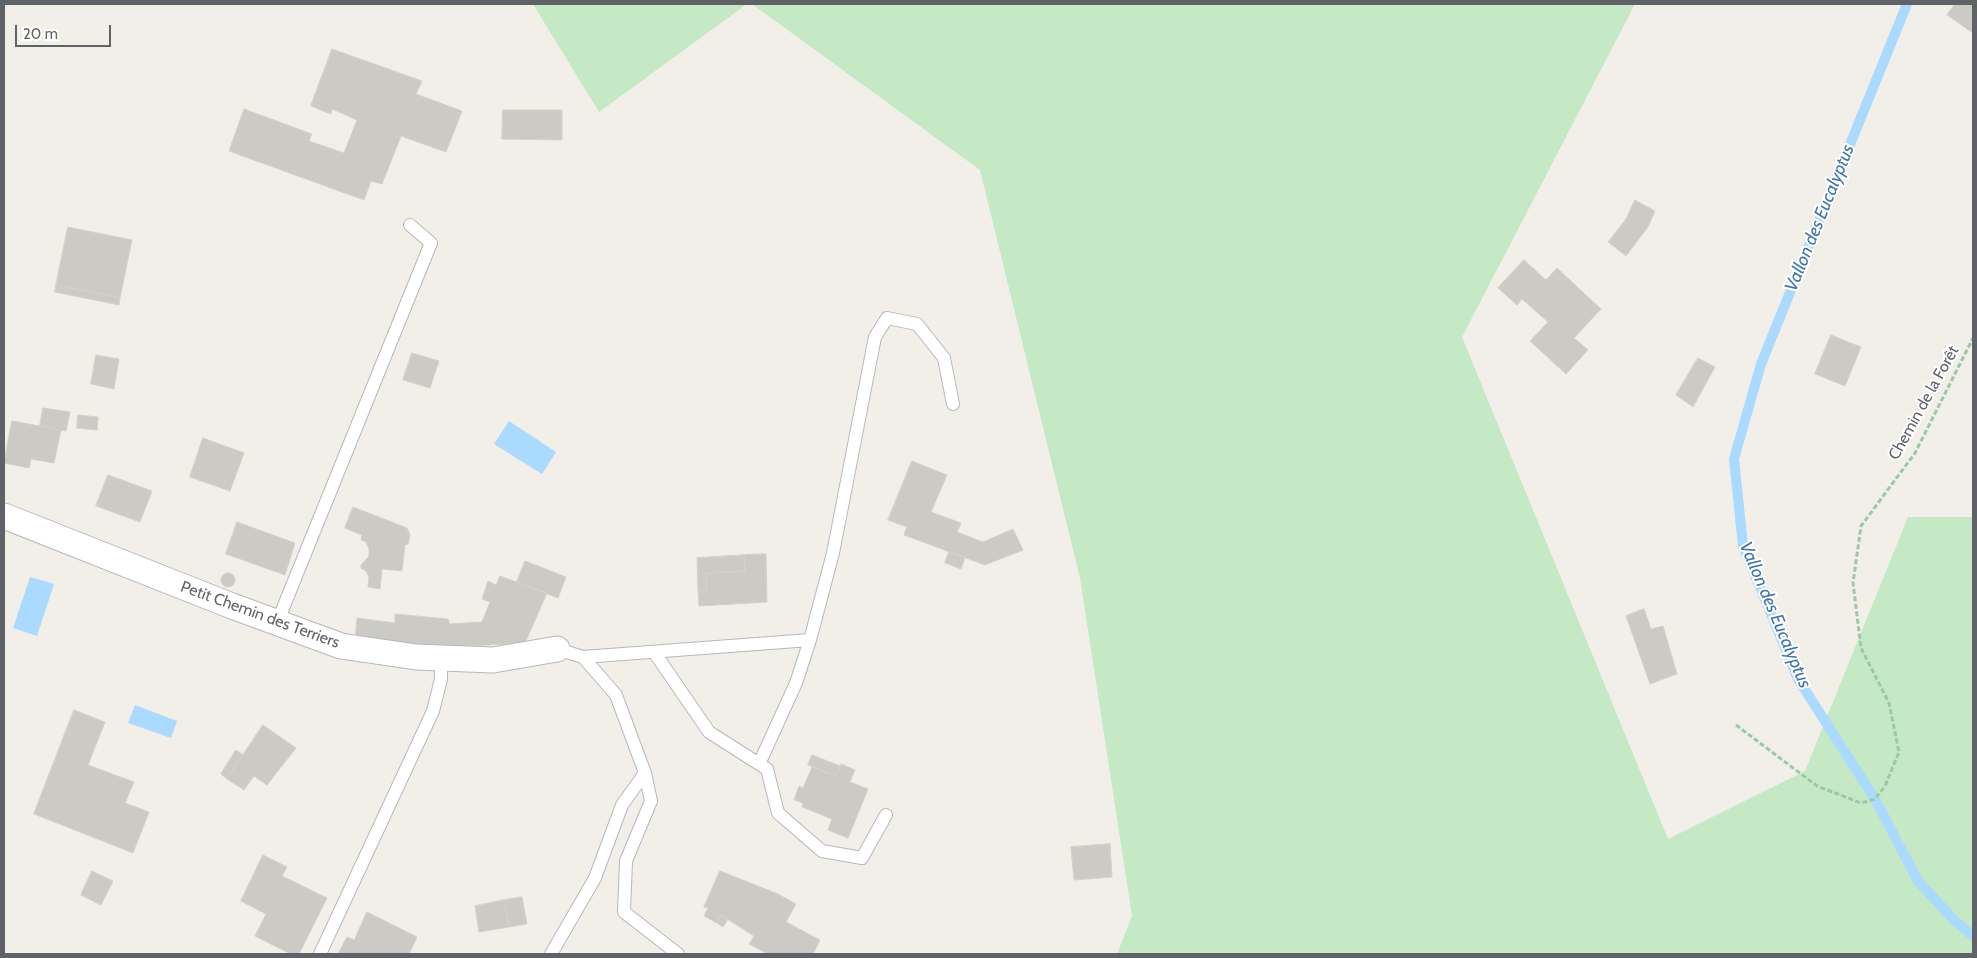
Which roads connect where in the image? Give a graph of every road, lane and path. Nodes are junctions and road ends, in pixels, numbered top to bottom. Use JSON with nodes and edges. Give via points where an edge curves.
{"nodes":[{"id":1,"x":410,"y":226,"type":"dead end"},
{"id":2,"x":1973,"y":338,"type":"edge"},
{"id":3,"x":953,"y":404,"type":"dead end"},
{"id":4,"x":4,"y":516,"type":"edge"},
{"id":5,"x":277,"y":623,"type":"junction"},
{"id":6,"x":810,"y":640,"type":"junction"},
{"id":7,"x":557,"y":649,"type":"joint"},
{"id":8,"x":654,"y":652,"type":"junction"},
{"id":9,"x":441,"y":658,"type":"junction"},
{"id":10,"x":583,"y":658,"type":"junction"},
{"id":11,"x":1736,"y":725,"type":"dead end"},
{"id":12,"x":759,"y":764,"type":"junction"},
{"id":13,"x":645,"y":773,"type":"junction"},
{"id":14,"x":886,"y":815,"type":"dead end"},
{"id":15,"x":320,"y":954,"type":"edge"},
{"id":16,"x":551,"y":954,"type":"edge"},
{"id":17,"x":678,"y":954,"type":"edge"}],
"edges":[{"from":1,"to":5,"type":"lane","via":[[431,243]]},
{"from":2,"to":11,"type":"path","name":"Chemin de la Forêt","via":[[1914,453],[1861,526],[1853,583],[1861,648],[1889,703],[1899,752],[1885,786],[1875,799],[1861,803],[1817,786]]},
{"from":3,"to":6,"type":"lane","via":[[944,358],[917,324],[886,318],[875,337],[833,553]]},
{"from":4,"to":5,"type":"street","name":"Petit Chemin des Terriers"},
{"from":5,"to":9,"type":"street","name":"Petit Chemin des Terriers","via":[[341,646]]},
{"from":6,"to":8,"type":"lane"},
{"from":6,"to":12,"type":"lane","via":[[796,683]]},
{"from":7,"to":9,"type":"street","name":"Petit Chemin des Terriers","via":[[493,660]]},
{"from":7,"to":10,"type":"lane"},
{"from":8,"to":10,"type":"lane"},
{"from":8,"to":12,"type":"lane","via":[[709,732]]},
{"from":9,"to":15,"type":"lane","via":[[441,679],[433,711]]},
{"from":10,"to":13,"type":"lane","via":[[616,695]]},
{"from":12,"to":14,"type":"lane","via":[[767,769],[778,813],[822,851],[862,858]]},
{"from":13,"to":16,"type":"lane","via":[[622,805],[595,878]]},
{"from":13,"to":17,"type":"lane","via":[[652,801],[626,861],[624,912]]}]}
